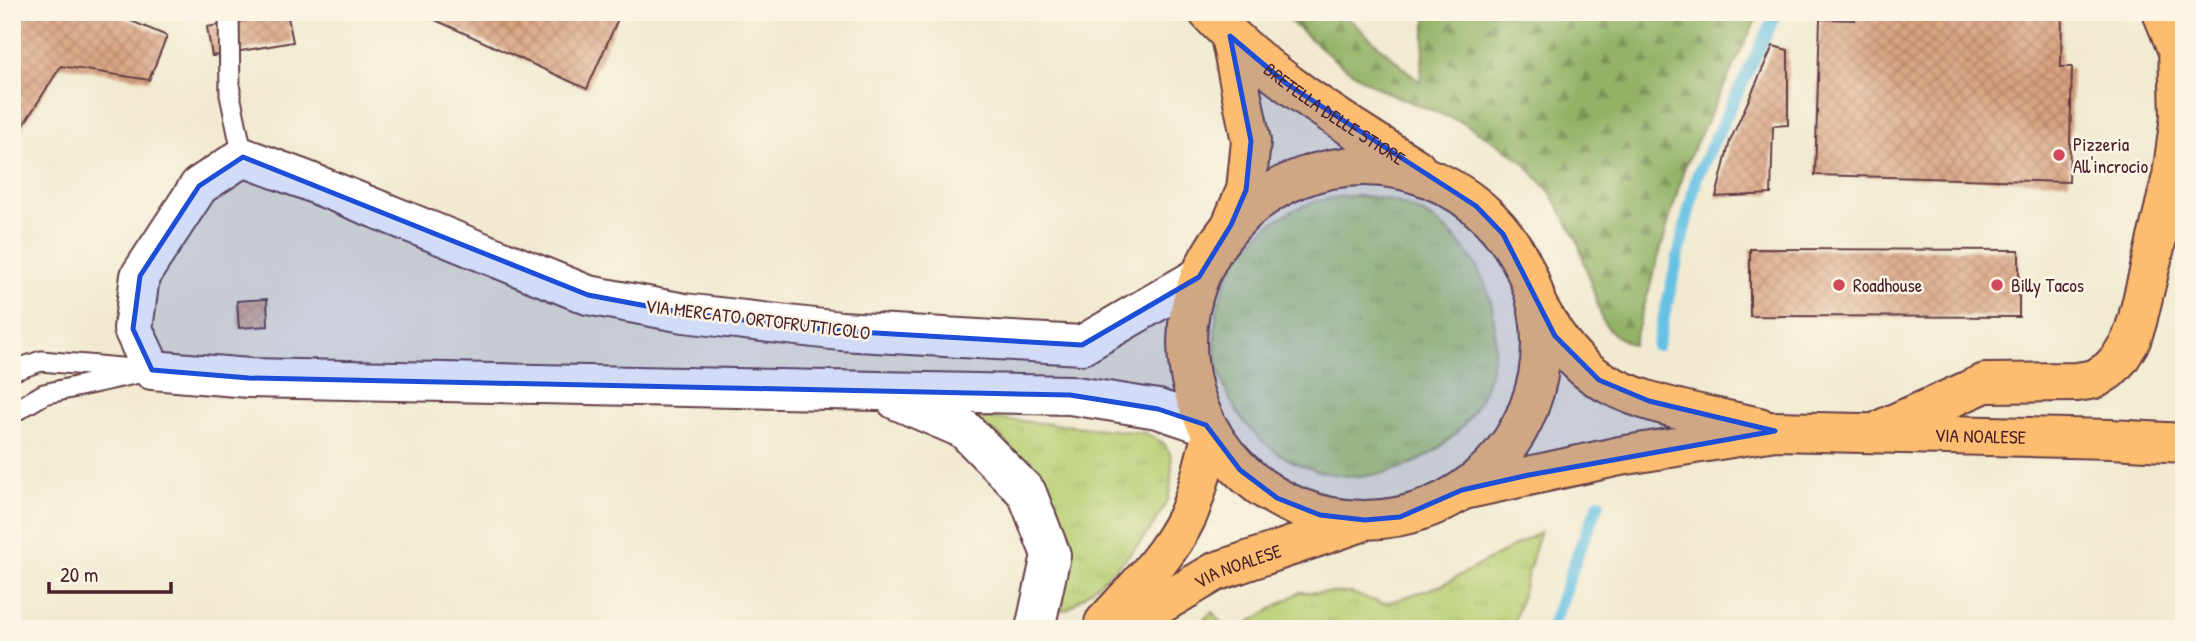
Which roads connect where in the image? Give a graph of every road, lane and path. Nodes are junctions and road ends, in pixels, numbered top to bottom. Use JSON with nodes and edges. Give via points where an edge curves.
{"nodes":[{"id":1,"x":229,"y":12,"type":"edge"},
{"id":2,"x":2162,"y":12,"type":"edge"},
{"id":3,"x":1219,"y":24,"type":"edge"},
{"id":4,"x":2181,"y":57,"type":"edge"},
{"id":5,"x":243,"y":157,"type":"junction"},
{"id":6,"x":1443,"y":185,"type":"junction"},
{"id":7,"x":1231,"y":225,"type":"junction"},
{"id":8,"x":1199,"y":277,"type":"junction"},
{"id":9,"x":1536,"y":303,"type":"junction"},
{"id":10,"x":152,"y":370,"type":"junction"},
{"id":11,"x":12,"y":371,"type":"edge"},
{"id":12,"x":878,"y":392,"type":"junction"},
{"id":13,"x":12,"y":413,"type":"edge"},
{"id":14,"x":1209,"y":429,"type":"junction"},
{"id":15,"x":1775,"y":431,"type":"junction"},
{"id":16,"x":1875,"y":432,"type":"junction"},
{"id":17,"x":2184,"y":443,"type":"edge"},
{"id":18,"x":1462,"y":490,"type":"junction"},
{"id":19,"x":1365,"y":520,"type":"junction"},
{"id":20,"x":1035,"y":629,"type":"edge"},
{"id":21,"x":1098,"y":629,"type":"edge"},
{"id":22,"x":1119,"y":629,"type":"edge"}],
"edges":[{"from":1,"to":5,"type":"lane","via":[[230,95]]},
{"from":2,"to":4,"type":"main road"},
{"from":3,"to":6,"type":"main road","name":"BRETELLA DELLE STIORE","via":[[1287,83]]},
{"from":3,"to":7,"type":"main road","name":"BRETELLA DELLE STIORE","via":[[1251,141],[1246,190]]},
{"from":4,"to":16,"type":"main road","via":[[2172,177],[2137,322],[2119,358],[2095,379],[1985,383]]},
{"from":5,"to":8,"type":"street","name":"VIA MERCATO ORTOFRUTTICOLO","via":[[588,295],[684,313],[841,331],[1082,345]]},
{"from":5,"to":10,"type":"street","via":[[199,186],[140,276],[133,328]]},
{"from":6,"to":7,"type":"main road","name":"VIA NOALESE","via":[[1394,169],[1330,168],[1293,180],[1259,199]]},
{"from":6,"to":9,"type":"main road","name":"VIA NOALESE","via":[[1476,206],[1503,234],[1523,267]]},
{"from":7,"to":8,"type":"main road","name":"VIA NOALESE","via":[[1212,249]]},
{"from":8,"to":14,"type":"main road","name":"VIA NOALESE","via":[[1186,326],[1189,377]]},
{"from":9,"to":15,"type":"main road","name":"VIA NOALESE","via":[[1555,336],[1599,380],[1649,401]]},
{"from":9,"to":18,"type":"main road","name":"VIA NOALESE","via":[[1541,338],[1529,408],[1490,468]]},
{"from":10,"to":11,"type":"lane","via":[[41,361]]},
{"from":10,"to":12,"type":"street","via":[[249,378]]},
{"from":10,"to":13,"type":"lane","via":[[44,394]]},
{"from":12,"to":14,"type":"street","via":[[1070,395],[1158,409]]},
{"from":12,"to":20,"type":"street","via":[[964,429],[1027,493],[1051,555]]},
{"from":14,"to":19,"type":"main road","name":"VIA NOALESE","via":[[1240,470],[1277,498],[1320,515]]},
{"from":14,"to":21,"type":"main road","via":[[1188,514],[1177,535],[1154,568]]},
{"from":15,"to":16,"type":"main road","name":"VIA NOALESE"},
{"from":15,"to":18,"type":"main road","name":"VIA NOALESE","via":[[1620,456]]},
{"from":16,"to":17,"type":"main road","name":"VIA NOALESE"},
{"from":18,"to":19,"type":"main road","name":"VIA NOALESE","via":[[1400,517]]},
{"from":19,"to":22,"type":"main road","name":"VIA NOALESE","via":[[1215,572]]}]}
